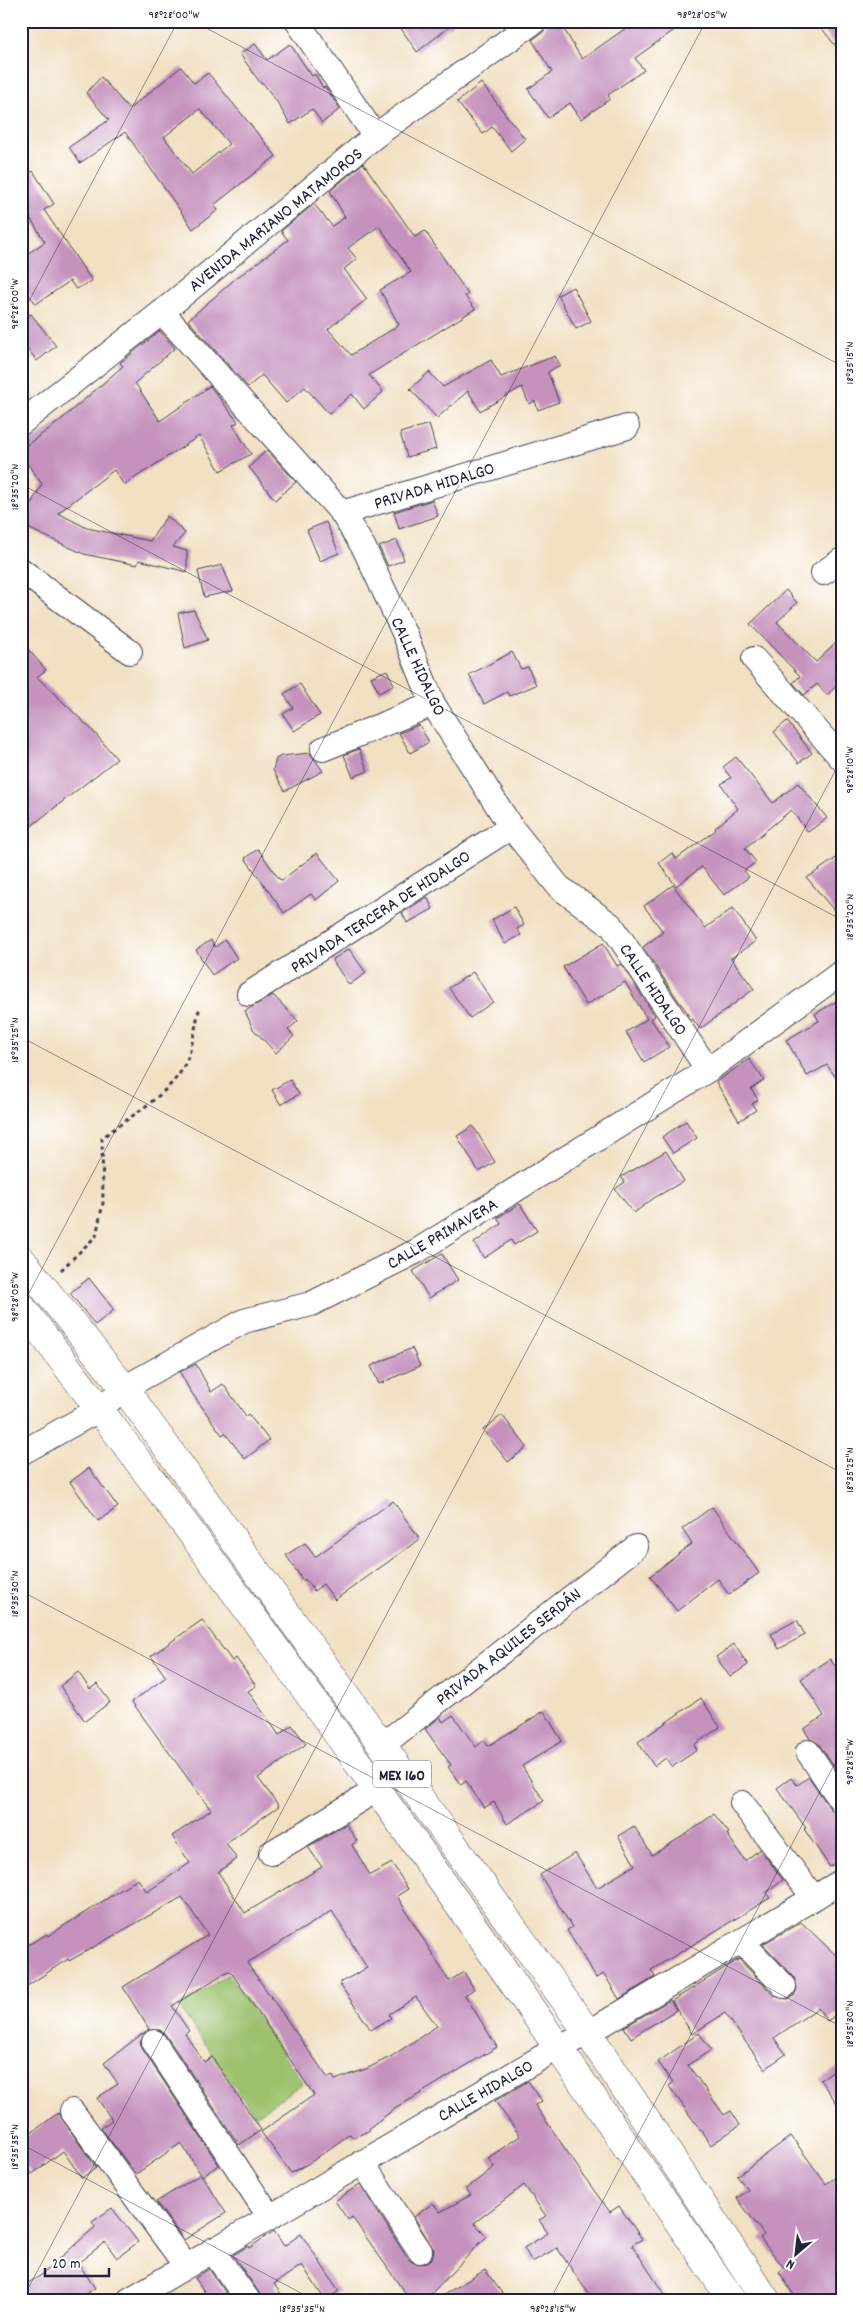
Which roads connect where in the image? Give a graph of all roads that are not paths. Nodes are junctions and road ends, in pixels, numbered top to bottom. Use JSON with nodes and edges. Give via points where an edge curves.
{"nodes":[{"id":1,"x":297,"y":21,"type":"edge"},
{"id":2,"x":535,"y":21,"type":"edge"},
{"id":3,"x":376,"y":136,"type":"junction"},
{"id":4,"x":162,"y":312,"type":"junction"},
{"id":5,"x":21,"y":423,"type":"edge"},
{"id":6,"x":627,"y":427,"type":"dead end"},
{"id":7,"x":342,"y":513,"type":"junction"},
{"id":8,"x":21,"y":570,"type":"edge"},
{"id":9,"x":130,"y":652,"type":"dead end"},
{"id":10,"x":754,"y":659,"type":"dead end"},
{"id":11,"x":433,"y":704,"type":"junction"},
{"id":12,"x":323,"y":749,"type":"dead end"},
{"id":13,"x":842,"y":759,"type":"edge"},
{"id":14,"x":511,"y":827,"type":"junction"},
{"id":15,"x":842,"y":972,"type":"edge"},
{"id":16,"x":249,"y":994,"type":"dead end"},
{"id":17,"x":708,"y":1070,"type":"junction"},
{"id":18,"x":21,"y":1259,"type":"edge"},
{"id":19,"x":21,"y":1306,"type":"edge"},
{"id":20,"x":124,"y":1388,"type":"junction"},
{"id":21,"x":100,"y":1409,"type":"junction"},
{"id":22,"x":21,"y":1453,"type":"edge"},
{"id":23,"x":636,"y":1547,"type":"dead end"},
{"id":24,"x":381,"y":1746,"type":"junction"},
{"id":25,"x":808,"y":1752,"type":"dead end"},
{"id":26,"x":378,"y":1789,"type":"junction"},
{"id":27,"x":742,"y":1802,"type":"dead end"},
{"id":28,"x":842,"y":1802,"type":"edge"},
{"id":29,"x":444,"y":1831,"type":"junction"},
{"id":30,"x":417,"y":1846,"type":"junction"},
{"id":31,"x":271,"y":1853,"type":"dead end"},
{"id":32,"x":842,"y":1882,"type":"edge"},
{"id":33,"x":814,"y":1898,"type":"junction"},
{"id":34,"x":742,"y":1942,"type":"junction"},
{"id":35,"x":784,"y":1986,"type":"dead end"},
{"id":36,"x":588,"y":2033,"type":"junction"},
{"id":37,"x":154,"y":2042,"type":"dead end"},
{"id":38,"x":559,"y":2047,"type":"junction"},
{"id":39,"x":72,"y":2111,"type":"dead end"},
{"id":40,"x":362,"y":2162,"type":"junction"},
{"id":41,"x":269,"y":2216,"type":"junction"},
{"id":42,"x":212,"y":2250,"type":"junction"},
{"id":43,"x":420,"y":2250,"type":"dead end"},
{"id":44,"x":186,"y":2266,"type":"junction"},
{"id":45,"x":129,"y":2300,"type":"edge"},
{"id":46,"x":248,"y":2300,"type":"edge"},
{"id":47,"x":732,"y":2300,"type":"edge"},
{"id":48,"x":766,"y":2300,"type":"edge"}],
"edges":[{"from":1,"to":3,"type":"street"},
{"from":2,"to":3,"type":"street","name":"AVENIDA MARIANO MATAMOROS"},
{"from":3,"to":4,"type":"street","name":"AVENIDA MARIANO MATAMOROS"},
{"from":4,"to":5,"type":"street","name":"AVENIDA MARIANO MATAMOROS"},
{"from":4,"to":7,"type":"street","name":"CALLE HIDALGO"},
{"from":6,"to":7,"type":"street","name":"PRIVADA HIDALGO"},
{"from":7,"to":11,"type":"street","name":"CALLE HIDALGO","via":[[364,548]]},
{"from":8,"to":9,"type":"street"},
{"from":10,"to":13,"type":"street"},
{"from":11,"to":12,"type":"street"},
{"from":11,"to":14,"type":"street","name":"CALLE HIDALGO"},
{"from":14,"to":16,"type":"street","name":"PRIVADA TERCERA DE HIDALGO"},
{"from":14,"to":17,"type":"street","name":"CALLE HIDALGO","via":[[559,887],[612,926]]},
{"from":15,"to":17,"type":"street","name":"CALLE PRIMAVERA"},
{"from":17,"to":20,"type":"street","name":"CALLE PRIMAVERA","via":[[417,1251],[311,1304],[244,1321]]},
{"from":18,"to":20,"type":"main road","number":"MEX 160"},
{"from":19,"to":21,"type":"main road","number":"MEX 160"},
{"from":20,"to":21,"type":"street","name":"CALLE PRIMAVERA"},
{"from":20,"to":24,"type":"main road","number":"MEX 160"},
{"from":21,"to":22,"type":"street","name":"CALLE PRIMAVERA"},
{"from":21,"to":26,"type":"main road","number":"MEX 160"},
{"from":23,"to":24,"type":"street","name":"PRIVADA AQUILES SERDÁN"},
{"from":24,"to":29,"type":"main road","number":"MEX 160"},
{"from":25,"to":28,"type":"street"},
{"from":26,"to":30,"type":"main road","number":"MEX 160"},
{"from":26,"to":31,"type":"street"},
{"from":27,"to":33,"type":"street"},
{"from":29,"to":30,"type":"street"},
{"from":29,"to":36,"type":"main road","number":"MEX 160"},
{"from":30,"to":38,"type":"main road","number":"MEX 160"},
{"from":32,"to":33,"type":"street","name":"CALLE HIDALGO"},
{"from":33,"to":34,"type":"street","name":"CALLE HIDALGO"},
{"from":34,"to":35,"type":"street"},
{"from":34,"to":36,"type":"street","name":"CALLE HIDALGO"},
{"from":36,"to":38,"type":"street","name":"CALLE HIDALGO"},
{"from":36,"to":48,"type":"main road","number":"MEX 160"},
{"from":37,"to":41,"type":"street"},
{"from":38,"to":40,"type":"street","name":"CALLE HIDALGO"},
{"from":38,"to":47,"type":"main road","number":"MEX 160"},
{"from":39,"to":44,"type":"street"},
{"from":40,"to":41,"type":"street","name":"CALLE HIDALGO"},
{"from":40,"to":43,"type":"street"},
{"from":41,"to":42,"type":"street","name":"CALLE HIDALGO"},
{"from":42,"to":44,"type":"street","name":"CALLE HIDALGO"},
{"from":42,"to":46,"type":"street"},
{"from":44,"to":45,"type":"street","name":"CALLE HIDALGO"}]}
